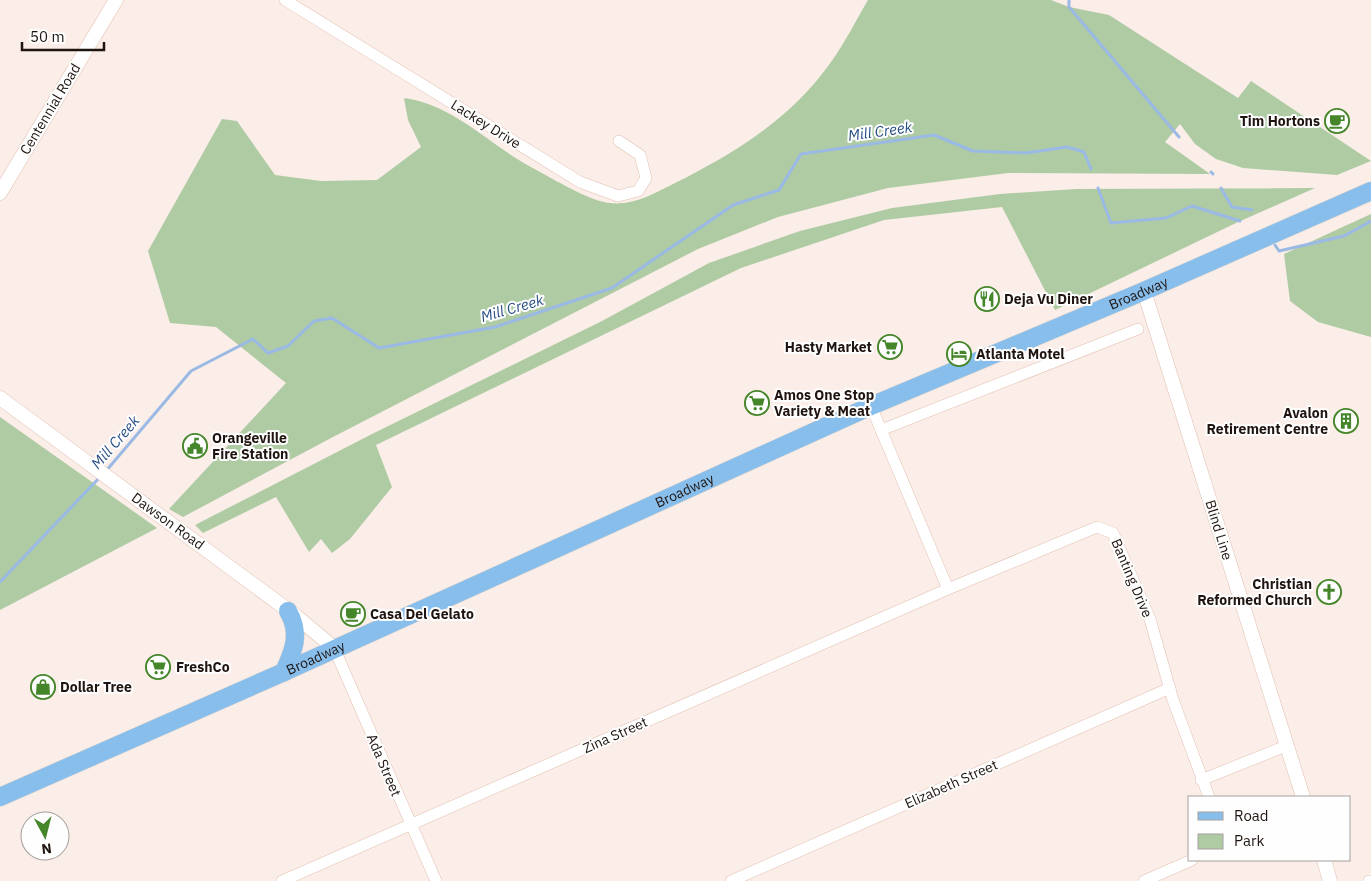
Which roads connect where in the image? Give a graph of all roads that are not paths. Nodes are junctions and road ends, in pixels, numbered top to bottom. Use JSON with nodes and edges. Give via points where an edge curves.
{"nodes":[{"id":1,"x":116,"y":0,"type":"edge"},
{"id":2,"x":285,"y":0,"type":"edge"},
{"id":3,"x":619,"y":141,"type":"dead end"},
{"id":4,"x":1371,"y":191,"type":"edge"},
{"id":5,"x":0,"y":193,"type":"edge"},
{"id":6,"x":1144,"y":291,"type":"junction"},
{"id":7,"x":1138,"y":329,"type":"dead end"},
{"id":8,"x":0,"y":398,"type":"edge"},
{"id":9,"x":871,"y":406,"type":"junction"},
{"id":10,"x":881,"y":430,"type":"junction"},
{"id":11,"x":948,"y":589,"type":"junction"},
{"id":12,"x":288,"y":611,"type":"junction"},
{"id":13,"x":334,"y":648,"type":"junction"},
{"id":14,"x":284,"y":672,"type":"junction"},
{"id":15,"x":1170,"y":688,"type":"junction"},
{"id":16,"x":1286,"y":746,"type":"junction"},
{"id":17,"x":1201,"y":780,"type":"junction"},
{"id":18,"x":1209,"y":796,"type":"edge"},
{"id":19,"x":1303,"y":796,"type":"edge"},
{"id":20,"x":0,"y":798,"type":"edge"},
{"id":21,"x":410,"y":824,"type":"junction"},
{"id":22,"x":1190,"y":861,"type":"edge"},
{"id":23,"x":1324,"y":861,"type":"edge"},
{"id":24,"x":282,"y":881,"type":"edge"},
{"id":25,"x":436,"y":881,"type":"edge"},
{"id":26,"x":731,"y":881,"type":"edge"},
{"id":27,"x":1144,"y":881,"type":"edge"},
{"id":28,"x":1330,"y":881,"type":"edge"}],
"edges":[{"from":1,"to":5,"type":"street","name":"Centennial Road"},
{"from":2,"to":3,"type":"street","name":"Lackey Drive","via":[[580,182],[618,196],[638,191],[646,178],[640,156]]},
{"from":4,"to":6,"type":"main road","name":"Broadway"},
{"from":6,"to":9,"type":"main road","name":"Broadway"},
{"from":6,"to":16,"type":"street","name":"Blind Line"},
{"from":7,"to":10,"type":"street"},
{"from":8,"to":12,"type":"street","name":"Dawson Road"},
{"from":9,"to":10,"type":"street"},
{"from":9,"to":13,"type":"main road","name":"Broadway"},
{"from":10,"to":11,"type":"street"},
{"from":11,"to":15,"type":"street","name":"Banting Drive","via":[[1083,531],[1097,527],[1113,533],[1150,619]]},
{"from":11,"to":21,"type":"street","name":"Zina Street"},
{"from":12,"to":13,"type":"street","name":"Dawson Road"},
{"from":12,"to":14,"type":"main road","via":[[293,619],[296,639]]},
{"from":13,"to":14,"type":"main road","name":"Broadway"},
{"from":13,"to":21,"type":"street","name":"Ada Street"},
{"from":14,"to":20,"type":"main road","name":"Broadway"},
{"from":15,"to":17,"type":"street","name":"Banting Drive"},
{"from":15,"to":26,"type":"street","name":"Elizabeth Street"},
{"from":16,"to":17,"type":"street"},
{"from":16,"to":19,"type":"street","name":"Blind Line"},
{"from":17,"to":18,"type":"street","name":"Banting Drive"},
{"from":21,"to":24,"type":"street","name":"Zina Street"},
{"from":21,"to":25,"type":"street","name":"Ada Street"},
{"from":22,"to":27,"type":"street"},
{"from":23,"to":28,"type":"street"}]}
